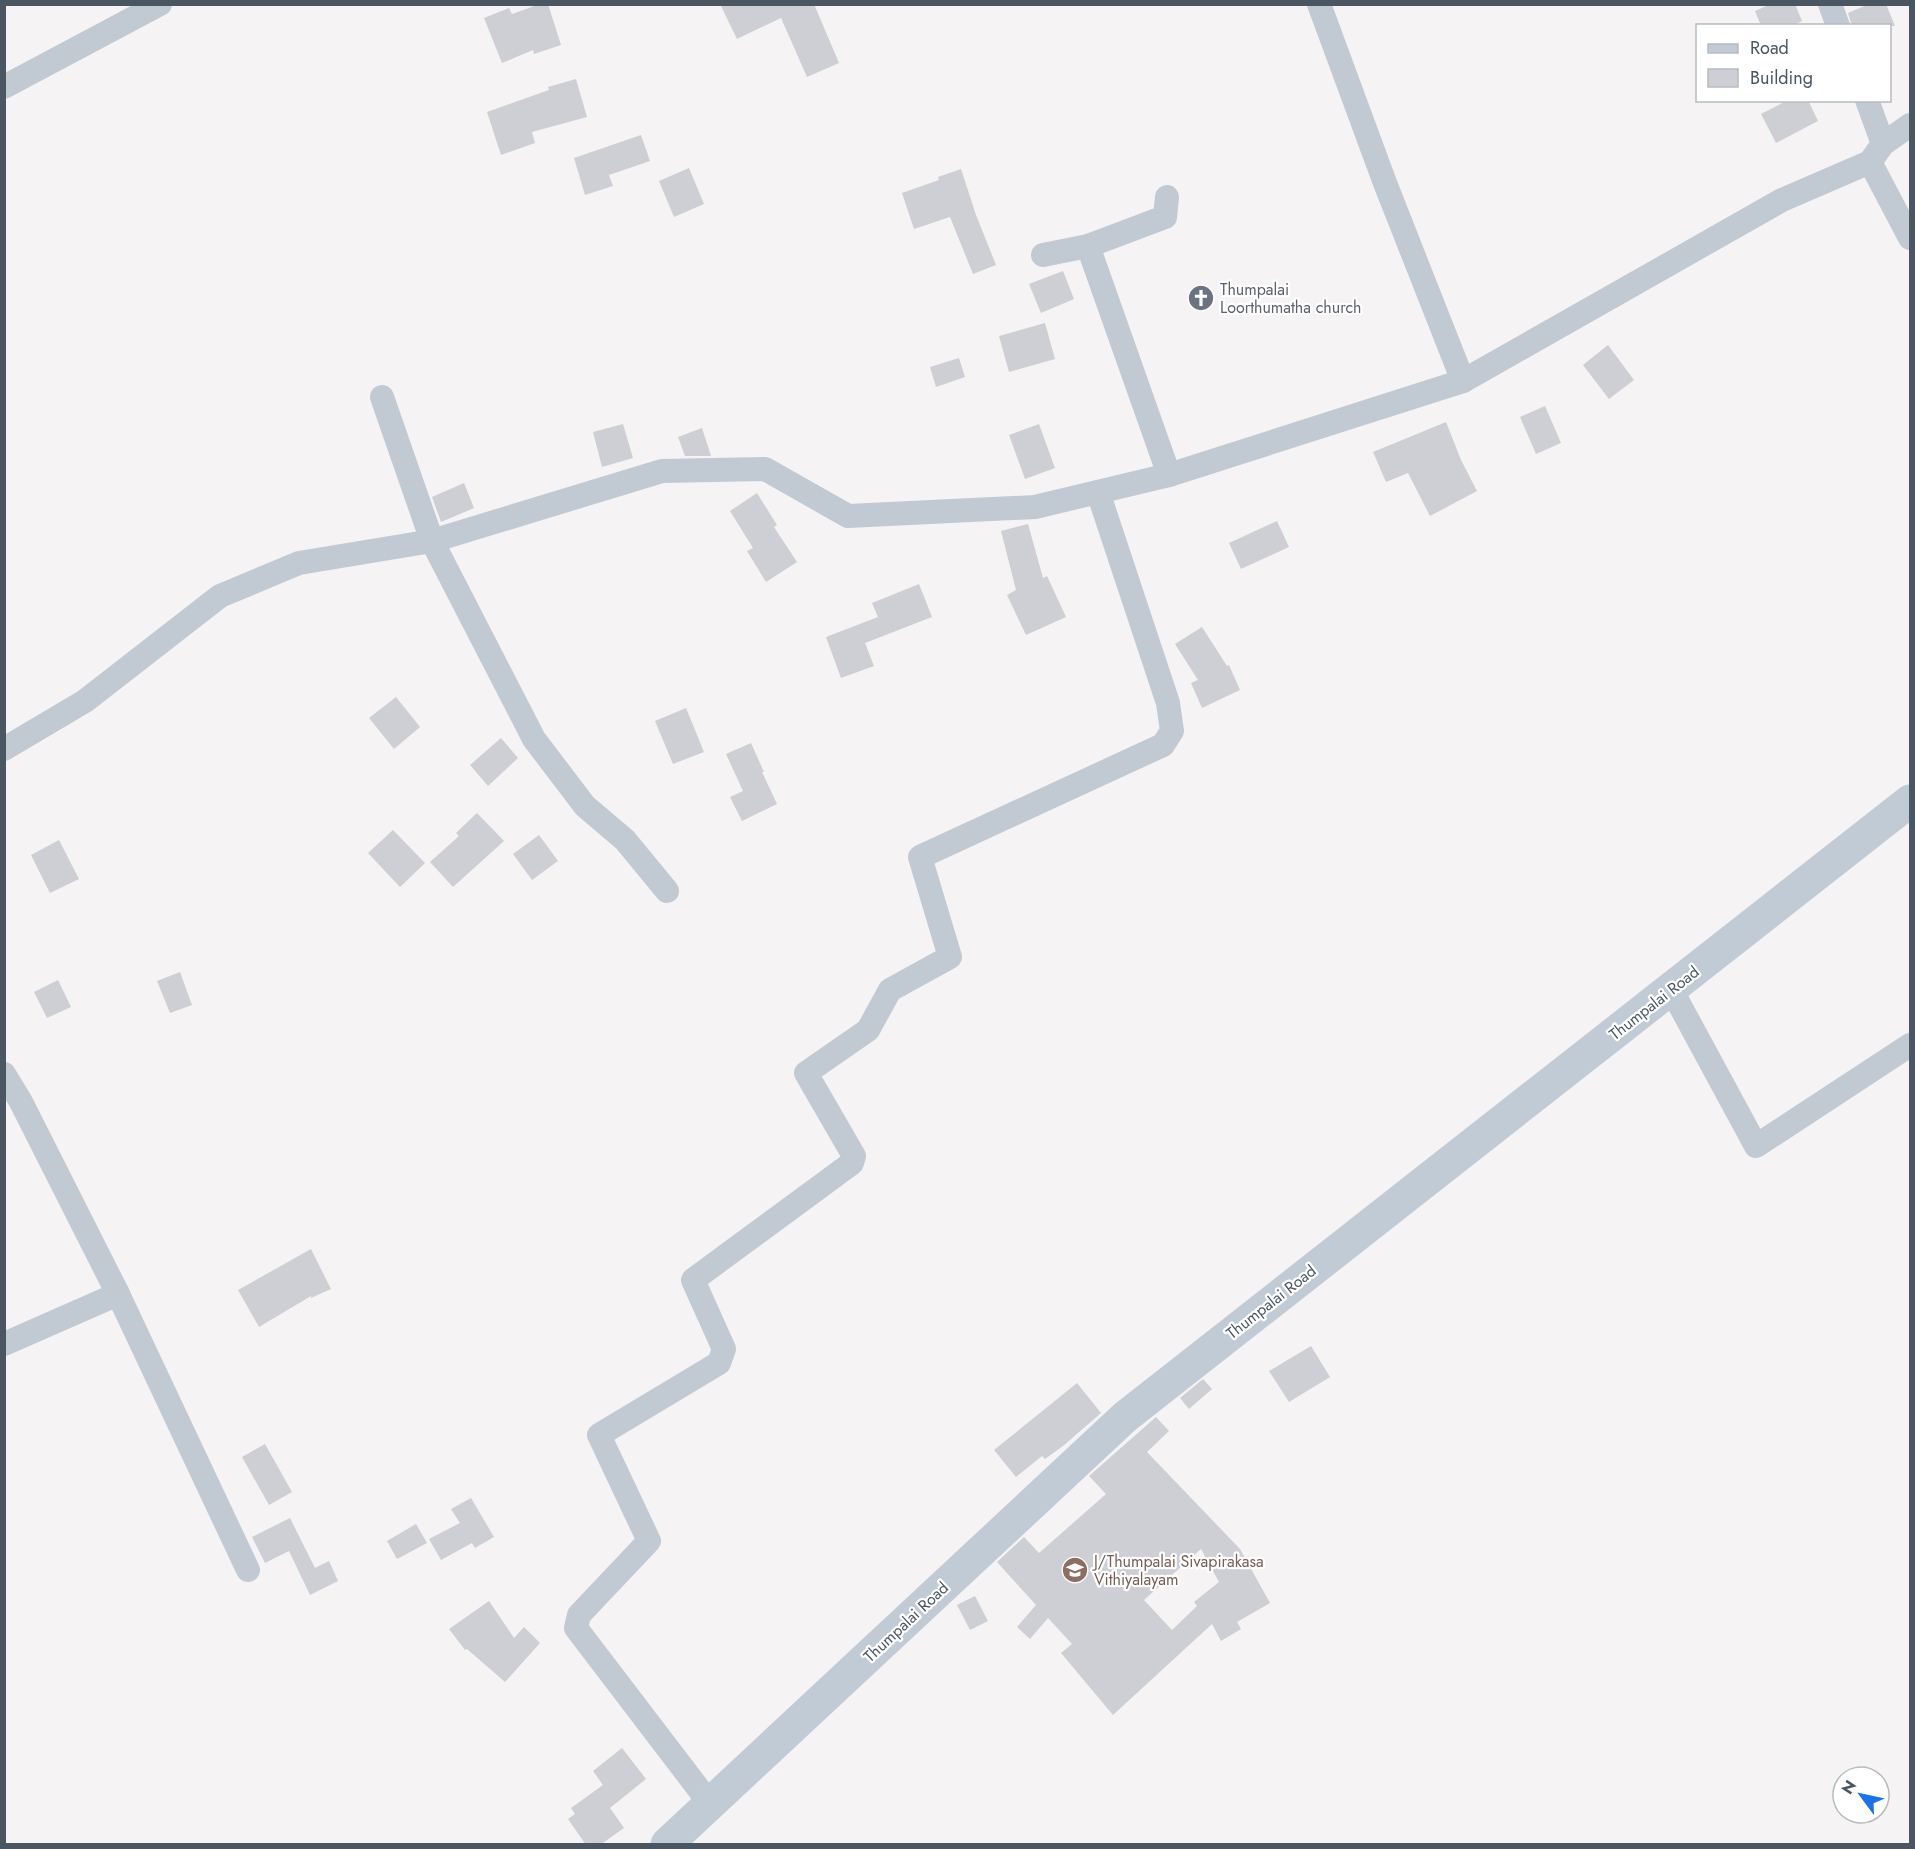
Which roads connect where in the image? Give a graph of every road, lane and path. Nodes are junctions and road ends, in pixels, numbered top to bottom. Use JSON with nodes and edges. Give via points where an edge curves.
{"nodes":[{"id":1,"x":160,"y":4,"type":"edge"},
{"id":2,"x":1319,"y":4,"type":"edge"},
{"id":3,"x":1830,"y":4,"type":"edge"},
{"id":4,"x":1837,"y":24,"type":"edge"},
{"id":5,"x":4,"y":87,"type":"edge"},
{"id":6,"x":1867,"y":102,"type":"edge"},
{"id":7,"x":1911,"y":125,"type":"edge"},
{"id":8,"x":1877,"y":153,"type":"junction"},
{"id":9,"x":1167,"y":197,"type":"dead end"},
{"id":10,"x":1911,"y":238,"type":"edge"},
{"id":11,"x":1088,"y":246,"type":"junction"},
{"id":12,"x":1043,"y":255,"type":"dead end"},
{"id":13,"x":1463,"y":381,"type":"junction"},
{"id":14,"x":382,"y":398,"type":"dead end"},
{"id":15,"x":1169,"y":475,"type":"junction"},
{"id":16,"x":1098,"y":492,"type":"junction"},
{"id":17,"x":432,"y":542,"type":"junction"},
{"id":18,"x":4,"y":749,"type":"edge"},
{"id":19,"x":1911,"y":801,"type":"edge"},
{"id":20,"x":667,"y":891,"type":"dead end"},
{"id":21,"x":1671,"y":989,"type":"junction"},
{"id":22,"x":1911,"y":1045,"type":"edge"},
{"id":23,"x":4,"y":1074,"type":"edge"},
{"id":24,"x":118,"y":1294,"type":"junction"},
{"id":25,"x":4,"y":1344,"type":"edge"},
{"id":26,"x":248,"y":1570,"type":"dead end"},
{"id":27,"x":711,"y":1805,"type":"junction"},
{"id":28,"x":667,"y":1845,"type":"edge"}],
"edges":[{"from":1,"to":5,"type":"street"},
{"from":2,"to":13,"type":"street"},
{"from":3,"to":4,"type":"street"},
{"from":6,"to":8,"type":"street"},
{"from":7,"to":8,"type":"street"},
{"from":8,"to":10,"type":"street"},
{"from":8,"to":13,"type":"street","via":[[1782,200]]},
{"from":9,"to":11,"type":"street","via":[[1165,217]]},
{"from":11,"to":12,"type":"street"},
{"from":11,"to":15,"type":"street"},
{"from":13,"to":15,"type":"street"},
{"from":14,"to":17,"type":"street"},
{"from":15,"to":16,"type":"street"},
{"from":16,"to":17,"type":"street","via":[[1035,507],[848,516],[765,469],[662,471]]},
{"from":16,"to":27,"type":"street","via":[[1168,703],[1172,731],[1163,745],[920,856],[950,957],[890,990],[868,1030],[806,1073],[854,1156],[852,1163],[693,1280],[724,1349],[719,1363],[599,1435],[649,1541],[579,1615],[576,1628]]},
{"from":17,"to":18,"type":"street","via":[[299,562],[220,596],[85,701]]},
{"from":17,"to":20,"type":"street","via":[[534,739],[585,806],[625,840]]},
{"from":19,"to":21,"type":"street","name":"Thumpalai Road"},
{"from":21,"to":22,"type":"street","via":[[1756,1146]]},
{"from":21,"to":27,"type":"street","name":"Thumpalai Road","via":[[1125,1417]]},
{"from":23,"to":24,"type":"street"},
{"from":24,"to":25,"type":"street"},
{"from":24,"to":26,"type":"street"},
{"from":27,"to":28,"type":"street","name":"Thumpalai Road"}]}
